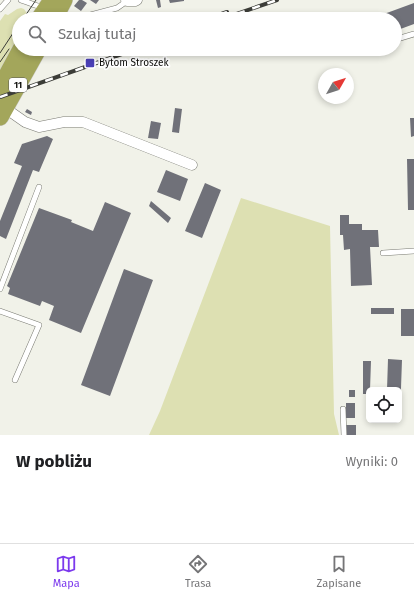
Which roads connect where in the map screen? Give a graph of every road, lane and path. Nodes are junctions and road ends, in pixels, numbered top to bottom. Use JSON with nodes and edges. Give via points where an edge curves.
{"nodes":[{"id":1,"x":8,"y":0,"type":"edge"},
{"id":2,"x":21,"y":0,"type":"edge"},
{"id":3,"x":64,"y":0,"type":"edge"},
{"id":4,"x":130,"y":0,"type":"edge"},
{"id":5,"x":0,"y":10,"type":"edge"},
{"id":6,"x":42,"y":12,"type":"edge"},
{"id":7,"x":102,"y":12,"type":"edge"},
{"id":8,"x":414,"y":34,"type":"edge"},
{"id":9,"x":402,"y":38,"type":"edge"},
{"id":10,"x":17,"y":56,"type":"edge"},
{"id":11,"x":34,"y":56,"type":"edge"},
{"id":12,"x":0,"y":88,"type":"edge"},
{"id":13,"x":2,"y":113,"type":"edge"},
{"id":14,"x":192,"y":165,"type":"dead end"},
{"id":15,"x":39,"y":187,"type":"dead end"},
{"id":16,"x":414,"y":251,"type":"edge"},
{"id":17,"x":383,"y":253,"type":"dead end"},
{"id":18,"x":0,"y":289,"type":"edge"},
{"id":19,"x":0,"y":311,"type":"edge"},
{"id":20,"x":16,"y":380,"type":"dead end"},
{"id":21,"x":343,"y":409,"type":"dead end"},
{"id":22,"x":344,"y":435,"type":"edge"}],
"edges":[{"from":1,"to":5,"type":"lane"},
{"from":2,"to":6,"type":"lane"},
{"from":3,"to":6,"type":"highway"},
{"from":4,"to":7,"type":"lane","via":[[117,8]]},
{"from":8,"to":9,"type":"lane"},
{"from":10,"to":12,"type":"highway","number":"11"},
{"from":11,"to":13,"type":"highway","number":"11"},
{"from":13,"to":14,"type":"street","via":[[39,127],[64,122],[83,122]]},
{"from":15,"to":18,"type":"lane"},
{"from":16,"to":17,"type":"lane"},
{"from":19,"to":20,"type":"lane","via":[[38,325]]},
{"from":21,"to":22,"type":"lane"}]}
